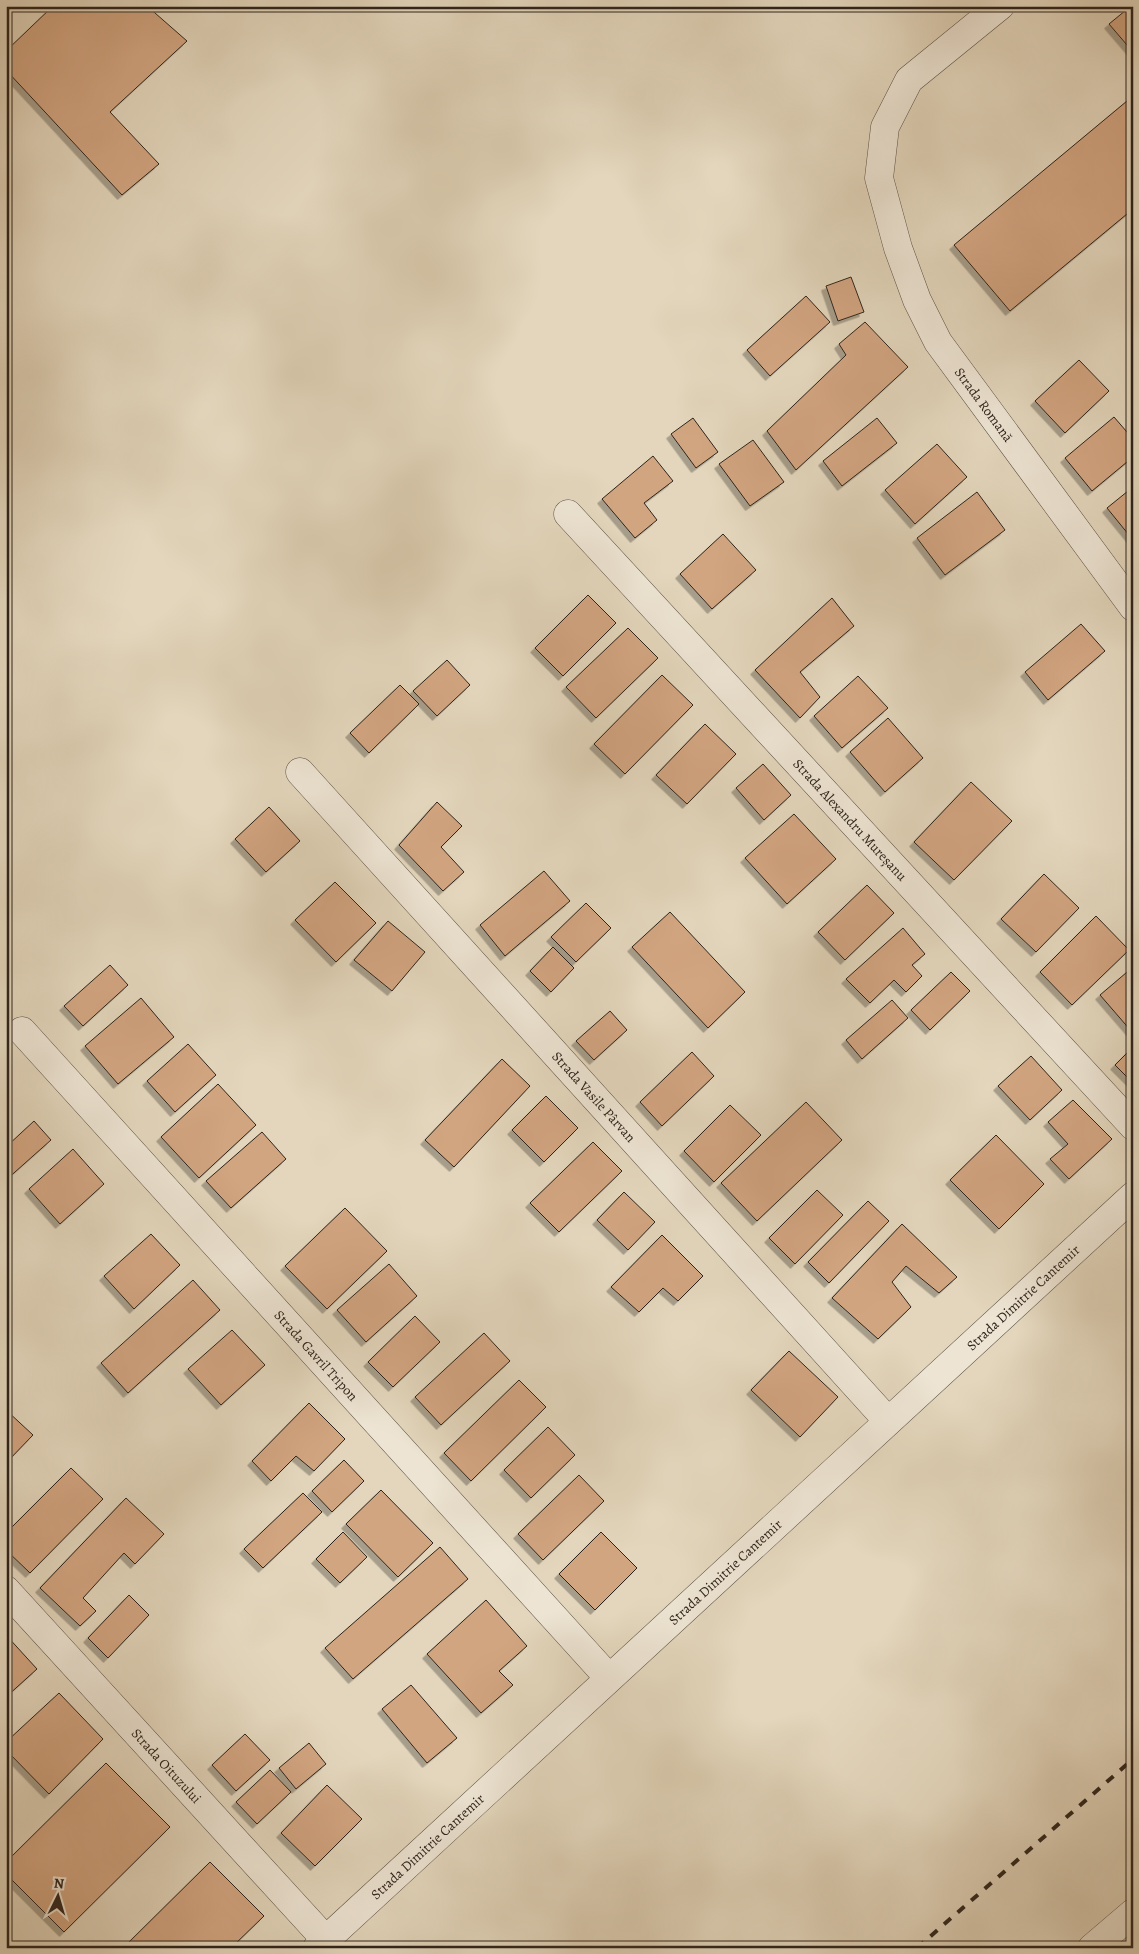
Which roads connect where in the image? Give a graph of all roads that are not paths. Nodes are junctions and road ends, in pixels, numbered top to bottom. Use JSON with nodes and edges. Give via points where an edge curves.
{"nodes":[{"id":1,"x":1000,"y":6,"type":"edge"},
{"id":2,"x":568,"y":514,"type":"dead end"},
{"id":3,"x":1133,"y":607,"type":"edge"},
{"id":4,"x":300,"y":772,"type":"dead end"},
{"id":5,"x":22,"y":1031,"type":"dead end"},
{"id":6,"x":1133,"y":1126,"type":"edge"},
{"id":7,"x":1133,"y":1196,"type":"edge"},
{"id":8,"x":888,"y":1421,"type":"junction"},
{"id":9,"x":6,"y":1590,"type":"edge"},
{"id":10,"x":609,"y":1678,"type":"junction"},
{"id":11,"x":1133,"y":1913,"type":"edge"},
{"id":12,"x":321,"y":1944,"type":"edge"},
{"id":13,"x":1092,"y":1948,"type":"edge"}],
"edges":[{"from":1,"to":3,"type":"street","name":"Strada Romană","via":[[909,80],[885,127],[879,178],[898,248],[917,300],[938,342]]},
{"from":2,"to":6,"type":"street","name":"Strada Alexandru Mureșanu"},
{"from":4,"to":8,"type":"street","name":"Strada Vasile Pârvan"},
{"from":5,"to":10,"type":"street","name":"Strada Gavril Tripon"},
{"from":7,"to":8,"type":"street","name":"Strada Dimitrie Cantemir"},
{"from":8,"to":10,"type":"street","name":"Strada Dimitrie Cantemir"},
{"from":9,"to":12,"type":"street","name":"Strada Oituzului"},
{"from":10,"to":12,"type":"street","name":"Strada Dimitrie Cantemir"},
{"from":11,"to":13,"type":"street"}]}
